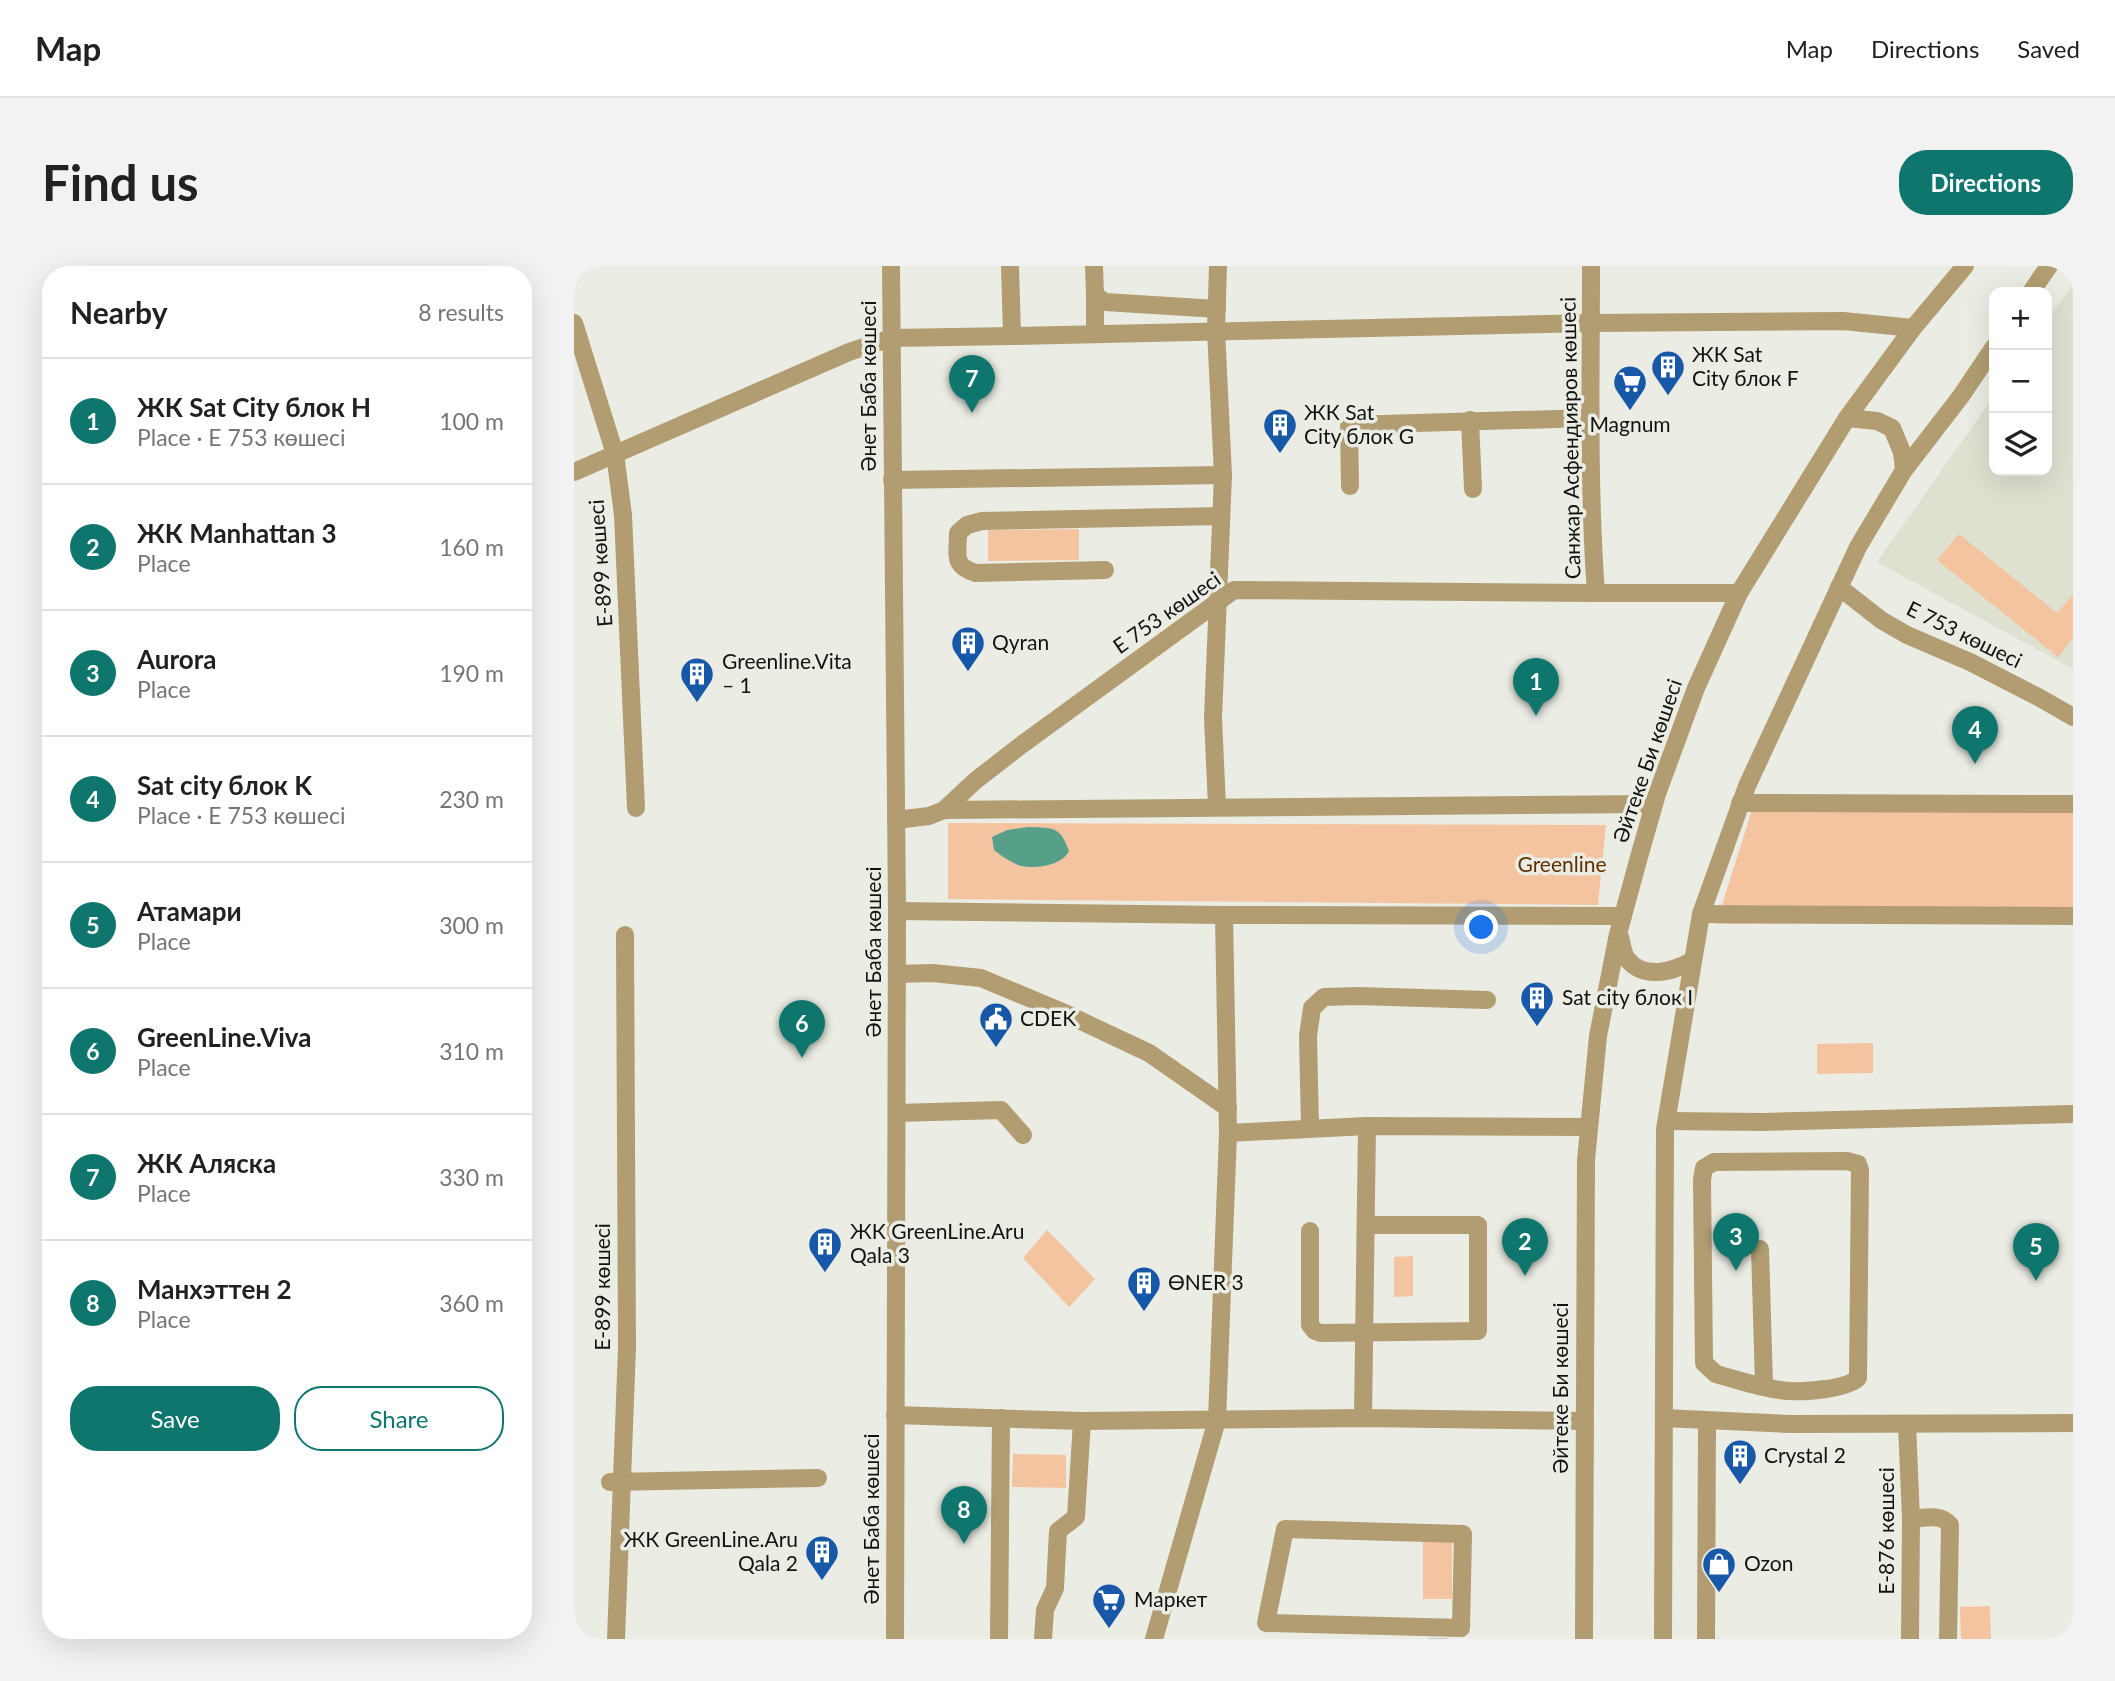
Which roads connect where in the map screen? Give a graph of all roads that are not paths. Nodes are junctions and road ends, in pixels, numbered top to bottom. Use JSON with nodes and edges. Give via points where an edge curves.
{"nodes":[{"id":1,"x":891,"y":266,"type":"edge"},
{"id":2,"x":1010,"y":266,"type":"edge"},
{"id":3,"x":1094,"y":266,"type":"edge"},
{"id":4,"x":1218,"y":266,"type":"edge"},
{"id":5,"x":1591,"y":266,"type":"edge"},
{"id":6,"x":1965,"y":266,"type":"edge"},
{"id":7,"x":2049,"y":266,"type":"edge"},
{"id":8,"x":2034,"y":287,"type":"edge"},
{"id":9,"x":1095,"y":295,"type":"junction"},
{"id":10,"x":1217,"y":309,"type":"junction"},
{"id":11,"x":574,"y":323,"type":"edge"},
{"id":12,"x":1591,"y":323,"type":"junction"},
{"id":13,"x":1913,"y":328,"type":"junction"},
{"id":14,"x":1216,"y":330,"type":"junction"},
{"id":15,"x":1095,"y":334,"type":"junction"},
{"id":16,"x":1012,"y":336,"type":"junction"},
{"id":17,"x":891,"y":338,"type":"junction"},
{"id":18,"x":1992,"y":350,"type":"edge"},
{"id":19,"x":1590,"y":418,"type":"junction"},
{"id":20,"x":1847,"y":418,"type":"junction"},
{"id":21,"x":1470,"y":420,"type":"junction"},
{"id":22,"x":615,"y":454,"type":"junction"},
{"id":23,"x":1904,"y":470,"type":"junction"},
{"id":24,"x":574,"y":472,"type":"edge"},
{"id":25,"x":1223,"y":475,"type":"junction"},
{"id":26,"x":892,"y":480,"type":"junction"},
{"id":27,"x":1350,"y":486,"type":"dead end"},
{"id":28,"x":1473,"y":489,"type":"dead end"},
{"id":29,"x":1221,"y":516,"type":"junction"},
{"id":30,"x":1105,"y":570,"type":"dead end"},
{"id":31,"x":1839,"y":587,"type":"junction"},
{"id":32,"x":1596,"y":593,"type":"junction"},
{"id":33,"x":1738,"y":593,"type":"junction"},
{"id":34,"x":1216,"y":601,"type":"junction"},
{"id":35,"x":2073,"y":717,"type":"edge"},
{"id":36,"x":1740,"y":803,"type":"junction"},
{"id":37,"x":1654,"y":804,"type":"junction"},
{"id":38,"x":2073,"y":804,"type":"edge"},
{"id":39,"x":1217,"y":806,"type":"junction"},
{"id":40,"x":636,"y":808,"type":"dead end"},
{"id":41,"x":944,"y":810,"type":"junction"},
{"id":42,"x":896,"y":820,"type":"junction"},
{"id":43,"x":897,"y":911,"type":"junction"},
{"id":44,"x":1700,"y":914,"type":"junction"},
{"id":45,"x":1224,"y":915,"type":"junction"},
{"id":46,"x":1623,"y":916,"type":"junction"},
{"id":47,"x":2073,"y":916,"type":"edge"},
{"id":48,"x":1618,"y":934,"type":"junction"},
{"id":49,"x":625,"y":936,"type":"dead end"},
{"id":50,"x":1692,"y":961,"type":"junction"},
{"id":51,"x":897,"y":974,"type":"junction"},
{"id":52,"x":1487,"y":1000,"type":"dead end"},
{"id":53,"x":1228,"y":1108,"type":"junction"},
{"id":54,"x":897,"y":1114,"type":"junction"},
{"id":55,"x":2073,"y":1114,"type":"edge"},
{"id":56,"x":1667,"y":1121,"type":"junction"},
{"id":57,"x":1367,"y":1126,"type":"junction"},
{"id":58,"x":1589,"y":1127,"type":"junction"},
{"id":59,"x":1310,"y":1128,"type":"junction"},
{"id":60,"x":1228,"y":1133,"type":"junction"},
{"id":61,"x":1023,"y":1135,"type":"dead end"},
{"id":62,"x":1366,"y":1225,"type":"junction"},
{"id":63,"x":1310,"y":1231,"type":"dead end"},
{"id":64,"x":1760,"y":1249,"type":"dead end"},
{"id":65,"x":1366,"y":1331,"type":"junction"},
{"id":66,"x":1764,"y":1385,"type":"junction"},
{"id":67,"x":1789,"y":1391,"type":"junction"},
{"id":68,"x":895,"y":1415,"type":"junction"},
{"id":69,"x":1001,"y":1418,"type":"junction"},
{"id":70,"x":1363,"y":1418,"type":"junction"},
{"id":71,"x":1664,"y":1418,"type":"junction"},
{"id":72,"x":1217,"y":1420,"type":"junction"},
{"id":73,"x":1583,"y":1420,"type":"junction"},
{"id":74,"x":1082,"y":1421,"type":"junction"},
{"id":75,"x":1707,"y":1421,"type":"junction"},
{"id":76,"x":2073,"y":1423,"type":"edge"},
{"id":77,"x":1790,"y":1424,"type":"junction"},
{"id":78,"x":1907,"y":1424,"type":"junction"},
{"id":79,"x":818,"y":1478,"type":"dead end"},
{"id":80,"x":616,"y":1482,"type":"junction"},
{"id":81,"x":1911,"y":1519,"type":"junction"},
{"id":82,"x":1438,"y":1633,"type":"edge"},
{"id":83,"x":616,"y":1639,"type":"edge"},
{"id":84,"x":895,"y":1639,"type":"edge"},
{"id":85,"x":999,"y":1639,"type":"edge"},
{"id":86,"x":1043,"y":1639,"type":"edge"},
{"id":87,"x":1154,"y":1639,"type":"edge"},
{"id":88,"x":1584,"y":1639,"type":"edge"},
{"id":89,"x":1664,"y":1639,"type":"edge"},
{"id":90,"x":1706,"y":1639,"type":"edge"},
{"id":91,"x":1910,"y":1639,"type":"edge"},
{"id":92,"x":1948,"y":1639,"type":"edge"}],
"edges":[{"from":1,"to":17,"type":"street","name":"Әнет Баба көшесі"},
{"from":2,"to":16,"type":"street"},
{"from":3,"to":9,"type":"street"},
{"from":4,"to":10,"type":"street"},
{"from":5,"to":12,"type":"street","name":"Санжар Асфендияров көшесі"},
{"from":6,"to":13,"type":"street","name":"Әйтеке Би көшесі"},
{"from":7,"to":8,"type":"street"},
{"from":9,"to":10,"type":"street","via":[[1105,302]]},
{"from":9,"to":15,"type":"street"},
{"from":10,"to":14,"type":"street"},
{"from":11,"to":22,"type":"street","name":"Е-899 көшесі"},
{"from":12,"to":13,"type":"street","via":[[1843,321]]},
{"from":12,"to":14,"type":"street"},
{"from":12,"to":19,"type":"street","name":"Санжар Асфендияров көшесі"},
{"from":13,"to":20,"type":"street","name":"Әйтеке Би көшесі"},
{"from":14,"to":15,"type":"street"},
{"from":14,"to":25,"type":"street"},
{"from":15,"to":16,"type":"street"},
{"from":16,"to":17,"type":"street"},
{"from":17,"to":22,"type":"street"},
{"from":17,"to":26,"type":"street","name":"Әнет Баба көшесі"},
{"from":18,"to":23,"type":"street"},
{"from":19,"to":21,"type":"street"},
{"from":19,"to":32,"type":"street","name":"Санжар Асфендияров көшесі"},
{"from":20,"to":23,"type":"street","via":[[1877,421],[1892,428]]},
{"from":20,"to":33,"type":"street","name":"Әйтеке Би көшесі"},
{"from":21,"to":27,"type":"street","via":[[1349,425]]},
{"from":21,"to":28,"type":"street"},
{"from":22,"to":24,"type":"street"},
{"from":22,"to":40,"type":"street","name":"Е-899 көшесі","via":[[623,514]]},
{"from":23,"to":31,"type":"street"},
{"from":25,"to":26,"type":"street"},
{"from":25,"to":29,"type":"street"},
{"from":26,"to":42,"type":"street","name":"Әнет Баба көшесі"},
{"from":29,"to":30,"type":"street","via":[[982,521],[958,533],[957,561],[963,569],[976,573]]},
{"from":29,"to":34,"type":"street"},
{"from":31,"to":35,"type":"street","name":"Е 753 көшесі","via":[[1907,635],[1970,662]]},
{"from":31,"to":36,"type":"street"},
{"from":32,"to":33,"type":"street","name":"Санжар Асфендияров көшесі"},
{"from":32,"to":34,"type":"street","name":"Е 753 көшесі","via":[[1234,590]]},
{"from":33,"to":37,"type":"street","name":"Әйтеке Би көшесі","via":[[1696,688]]},
{"from":34,"to":39,"type":"street","via":[[1213,718]]},
{"from":34,"to":41,"type":"street","name":"Е 753 көшесі","via":[[1020,746]]},
{"from":36,"to":38,"type":"street"},
{"from":36,"to":44,"type":"street"},
{"from":37,"to":39,"type":"street"},
{"from":37,"to":46,"type":"street","name":"Әйтеке Би көшесі"},
{"from":39,"to":41,"type":"street"},
{"from":41,"to":42,"type":"street","name":"Е 753 көшесі"},
{"from":42,"to":43,"type":"street","name":"Әнет Баба көшесі"},
{"from":43,"to":45,"type":"street"},
{"from":43,"to":51,"type":"street","name":"Әнет Баба көшесі"},
{"from":44,"to":47,"type":"street"},
{"from":44,"to":50,"type":"street"},
{"from":45,"to":46,"type":"street"},
{"from":45,"to":53,"type":"street"},
{"from":46,"to":48,"type":"street","name":"Әйтеке Би көшесі"},
{"from":48,"to":50,"type":"street","via":[[1626,958],[1650,972],[1672,970]]},
{"from":48,"to":58,"type":"street","name":"Әйтеке Би көшесі","via":[[1598,1036]]},
{"from":49,"to":80,"type":"street","name":"Е-899 көшесі","via":[[626,1347]]},
{"from":50,"to":56,"type":"street"},
{"from":51,"to":53,"type":"street","via":[[981,978],[1149,1053]]},
{"from":51,"to":54,"type":"street","name":"Әнет Баба көшесі"},
{"from":52,"to":59,"type":"street","via":[[1324,998],[1312,1008],[1308,1036]]},
{"from":53,"to":60,"type":"street"},
{"from":54,"to":61,"type":"street","via":[[1001,1110]]},
{"from":54,"to":68,"type":"street","name":"Әнет Баба көшесі"},
{"from":55,"to":56,"type":"street"},
{"from":56,"to":71,"type":"street"},
{"from":57,"to":58,"type":"street"},
{"from":57,"to":59,"type":"street"},
{"from":57,"to":62,"type":"street"},
{"from":58,"to":73,"type":"street","name":"Әйтеке Би көшесі"},
{"from":59,"to":60,"type":"street"},
{"from":60,"to":72,"type":"street"},
{"from":62,"to":65,"type":"street"},
{"from":62,"to":65,"type":"street","via":[[1478,1225],[1478,1331]]},
{"from":63,"to":65,"type":"street","via":[[1310,1325],[1321,1333]]},
{"from":64,"to":66,"type":"street"},
{"from":65,"to":70,"type":"street"},
{"from":66,"to":67,"type":"street"},
{"from":66,"to":67,"type":"street","via":[[1716,1374],[1704,1363],[1704,1168],[1714,1162],[1847,1161],[1860,1170],[1858,1378],[1842,1387]]},
{"from":67,"to":77,"type":"street"},
{"from":68,"to":69,"type":"street"},
{"from":68,"to":84,"type":"street","name":"Әнет Баба көшесі"},
{"from":69,"to":74,"type":"street"},
{"from":69,"to":85,"type":"street"},
{"from":70,"to":72,"type":"street"},
{"from":70,"to":73,"type":"street"},
{"from":71,"to":75,"type":"street"},
{"from":71,"to":89,"type":"street"},
{"from":72,"to":74,"type":"street"},
{"from":72,"to":87,"type":"street"},
{"from":73,"to":88,"type":"street","name":"Әйтеке Би көшесі"},
{"from":74,"to":86,"type":"street","via":[[1076,1517],[1058,1531],[1055,1588],[1045,1610]]},
{"from":75,"to":77,"type":"street"},
{"from":75,"to":90,"type":"street"},
{"from":76,"to":78,"type":"street"},
{"from":77,"to":78,"type":"street"},
{"from":78,"to":81,"type":"street","name":"Е-876 көшесі"},
{"from":79,"to":80,"type":"street"},
{"from":80,"to":83,"type":"street","name":"Е-899 көшесі"},
{"from":81,"to":91,"type":"street","name":"Е-876 көшесі"},
{"from":81,"to":92,"type":"street","via":[[1938,1517],[1950,1525]]},
{"from":82,"to":82,"type":"street","via":[[1461,1628],[1462,1534],[1285,1529],[1266,1623]]}]}
